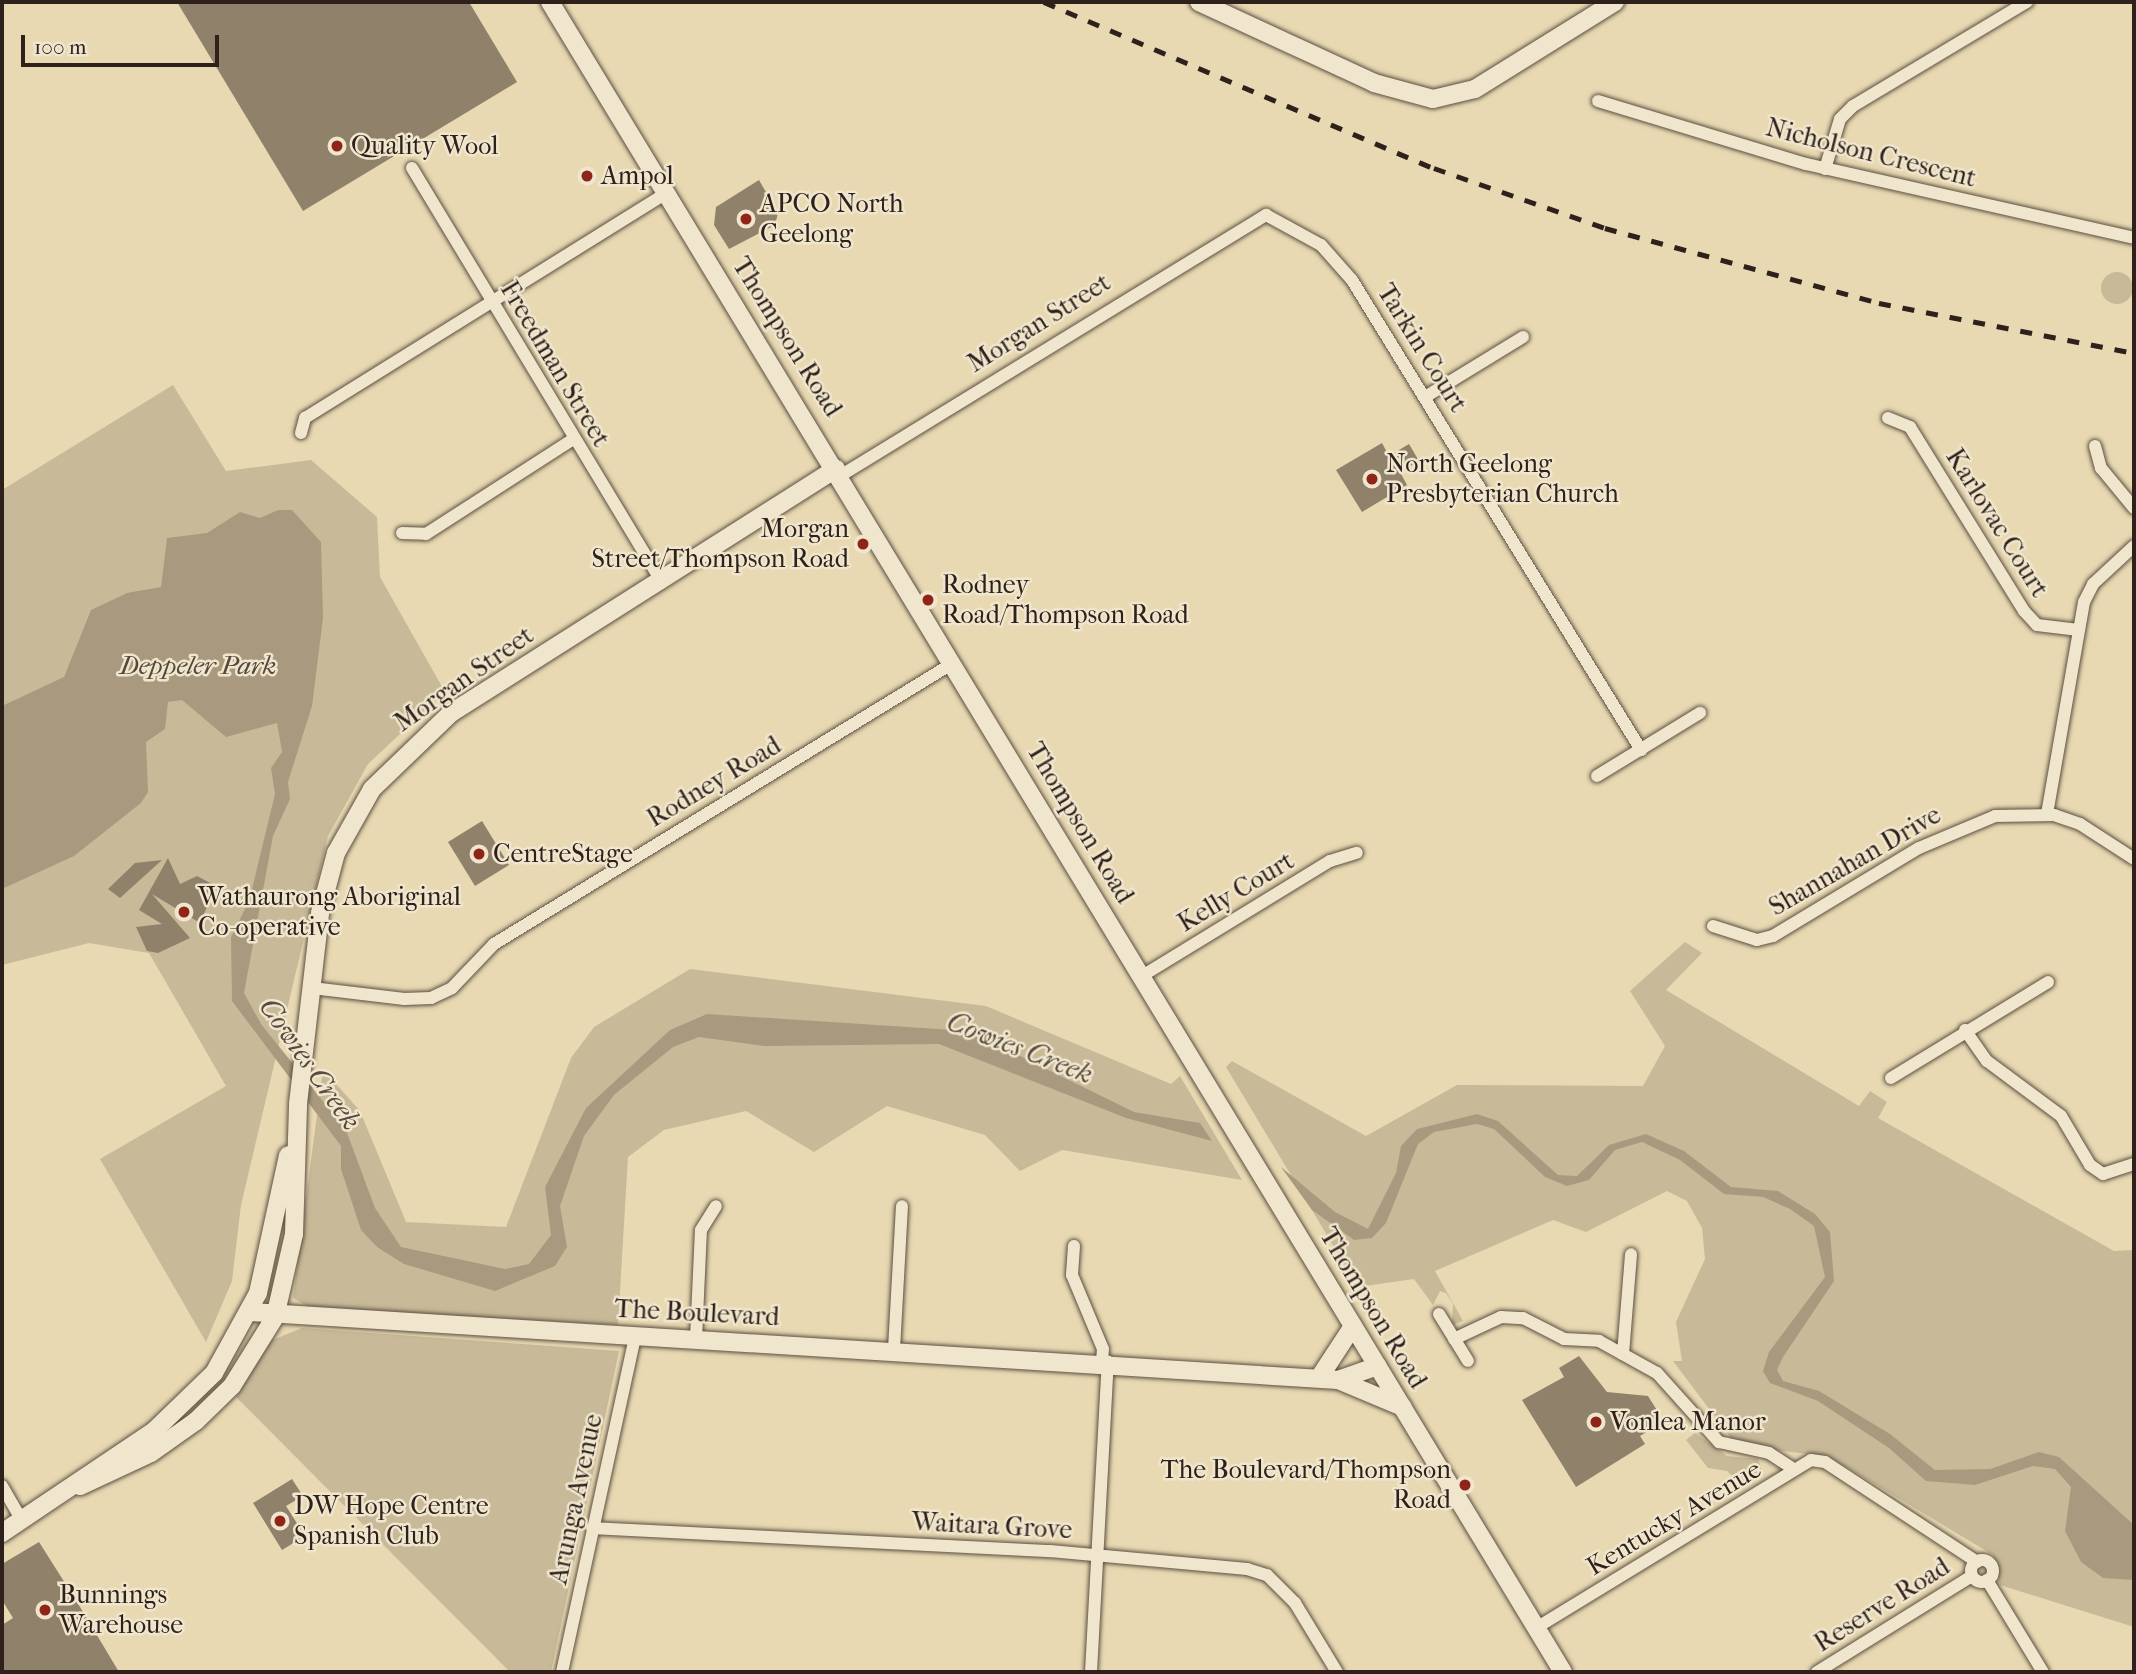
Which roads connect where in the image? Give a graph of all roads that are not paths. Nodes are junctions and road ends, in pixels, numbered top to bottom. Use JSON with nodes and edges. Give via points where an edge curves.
{"nodes":[{"id":1,"x":550,"y":2,"type":"edge"},
{"id":2,"x":1199,"y":2,"type":"edge"},
{"id":3,"x":1615,"y":2,"type":"edge"},
{"id":4,"x":2027,"y":2,"type":"edge"},
{"id":5,"x":1598,"y":101,"type":"dead end"},
{"id":6,"x":412,"y":168,"type":"dead end"},
{"id":7,"x":1825,"y":169,"type":"junction"},
{"id":8,"x":667,"y":193,"type":"junction"},
{"id":9,"x":1266,"y":215,"type":"joint"},
{"id":10,"x":2134,"y":238,"type":"edge"},
{"id":11,"x":492,"y":302,"type":"junction"},
{"id":12,"x":1523,"y":337,"type":"dead end"},
{"id":13,"x":1425,"y":397,"type":"junction"},
{"id":14,"x":1888,"y":418,"type":"dead end"},
{"id":15,"x":301,"y":433,"type":"dead end"},
{"id":16,"x":572,"y":440,"type":"junction"},
{"id":17,"x":2095,"y":446,"type":"dead end"},
{"id":18,"x":838,"y":472,"type":"junction"},
{"id":19,"x":2134,"y":508,"type":"edge"},
{"id":20,"x":402,"y":533,"type":"dead end"},
{"id":21,"x":2134,"y":545,"type":"edge"},
{"id":22,"x":661,"y":581,"type":"junction"},
{"id":23,"x":2080,"y":630,"type":"junction"},
{"id":24,"x":953,"y":663,"type":"junction"},
{"id":25,"x":1700,"y":713,"type":"dead end"},
{"id":26,"x":1641,"y":750,"type":"junction"},
{"id":27,"x":1597,"y":776,"type":"dead end"},
{"id":28,"x":2047,"y":814,"type":"junction"},
{"id":29,"x":1357,"y":853,"type":"dead end"},
{"id":30,"x":2134,"y":859,"type":"edge"},
{"id":31,"x":1713,"y":926,"type":"dead end"},
{"id":32,"x":1142,"y":976,"type":"junction"},
{"id":33,"x":2048,"y":982,"type":"dead end"},
{"id":34,"x":312,"y":988,"type":"junction"},
{"id":35,"x":1965,"y":1030,"type":"junction"},
{"id":36,"x":1891,"y":1078,"type":"dead end"},
{"id":37,"x":298,"y":1104,"type":"junction"},
{"id":38,"x":2134,"y":1164,"type":"edge"},
{"id":39,"x":716,"y":1206,"type":"dead end"},
{"id":40,"x":902,"y":1206,"type":"dead end"},
{"id":41,"x":1074,"y":1247,"type":"dead end"},
{"id":42,"x":1631,"y":1254,"type":"dead end"},
{"id":43,"x":251,"y":1312,"type":"junction"},
{"id":44,"x":1439,"y":1314,"type":"dead end"},
{"id":45,"x":275,"y":1317,"type":"junction"},
{"id":46,"x":1353,"y":1326,"type":"junction"},
{"id":47,"x":635,"y":1336,"type":"junction"},
{"id":48,"x":696,"y":1339,"type":"junction"},
{"id":49,"x":1454,"y":1339,"type":"junction"},
{"id":50,"x":894,"y":1349,"type":"junction"},
{"id":51,"x":1623,"y":1354,"type":"junction"},
{"id":52,"x":1105,"y":1361,"type":"junction"},
{"id":53,"x":1468,"y":1362,"type":"dead end"},
{"id":54,"x":1378,"y":1366,"type":"junction"},
{"id":55,"x":1319,"y":1378,"type":"junction"},
{"id":56,"x":1338,"y":1380,"type":"junction"},
{"id":57,"x":1403,"y":1407,"type":"junction"},
{"id":58,"x":1792,"y":1468,"type":"junction"},
{"id":59,"x":2,"y":1486,"type":"edge"},
{"id":60,"x":80,"y":1486,"type":"junction"},
{"id":61,"x":22,"y":1520,"type":"junction"},
{"id":62,"x":592,"y":1528,"type":"junction"},
{"id":63,"x":2,"y":1533,"type":"edge"},
{"id":64,"x":1097,"y":1555,"type":"junction"},
{"id":65,"x":1977,"y":1562,"type":"junction"},
{"id":66,"x":1972,"y":1576,"type":"junction"},
{"id":67,"x":1987,"y":1580,"type":"junction"},
{"id":68,"x":1536,"y":1628,"type":"junction"},
{"id":69,"x":562,"y":1672,"type":"edge"},
{"id":70,"x":1091,"y":1672,"type":"edge"},
{"id":71,"x":1337,"y":1672,"type":"edge"},
{"id":72,"x":1563,"y":1672,"type":"edge"},
{"id":73,"x":1817,"y":1672,"type":"edge"},
{"id":74,"x":2043,"y":1672,"type":"edge"}],
"edges":[{"from":1,"to":8,"type":"main road","name":"Thompson Road"},
{"from":2,"to":3,"type":"main road","via":[[1374,83],[1433,99],[1475,89]]},
{"from":4,"to":7,"type":"street","via":[[1853,106],[1840,119]]},
{"from":5,"to":7,"type":"street","name":"Nicholson Crescent"},
{"from":6,"to":11,"type":"street","name":"Freedman Street"},
{"from":7,"to":10,"type":"street","name":"Nicholson Crescent"},
{"from":8,"to":11,"type":"street"},
{"from":8,"to":18,"type":"main road","name":"Thompson Road"},
{"from":9,"to":13,"type":"street","name":"Tarkin Court","via":[[1334,256]]},
{"from":9,"to":18,"type":"street","name":"Morgan Street"},
{"from":11,"to":15,"type":"street","via":[[305,418]]},
{"from":11,"to":16,"type":"street","name":"Freedman Street"},
{"from":12,"to":13,"type":"street"},
{"from":13,"to":26,"type":"street","name":"Tarkin Court"},
{"from":14,"to":23,"type":"street","name":"Karlovac Court","via":[[1910,427],[2030,618],[2037,625]]},
{"from":16,"to":20,"type":"street","via":[[426,534]]},
{"from":16,"to":22,"type":"street","name":"Freedman Street"},
{"from":17,"to":19,"type":"street","via":[[2101,468]]},
{"from":18,"to":22,"type":"main road","name":"Morgan Street"},
{"from":18,"to":24,"type":"main road","name":"Thompson Road"},
{"from":21,"to":23,"type":"street","via":[[2093,584]]},
{"from":22,"to":34,"type":"main road","name":"Morgan Street","via":[[437,723],[382,776],[332,864]]},
{"from":23,"to":28,"type":"street"},
{"from":24,"to":32,"type":"main road","name":"Thompson Road"},
{"from":24,"to":34,"type":"street","name":"Rodney Road","via":[[494,944],[452,988],[431,998],[404,999]]},
{"from":25,"to":26,"type":"street"},
{"from":26,"to":27,"type":"street"},
{"from":28,"to":30,"type":"street","name":"Shannahan Drive","via":[[2081,824]]},
{"from":28,"to":31,"type":"street","name":"Shannahan Drive","via":[[2027,811],[1960,826],[1773,936],[1757,940]]},
{"from":29,"to":32,"type":"street","name":"Kelly Court","via":[[1330,861]]},
{"from":32,"to":46,"type":"main road","name":"Thompson Road"},
{"from":33,"to":35,"type":"street"},
{"from":34,"to":37,"type":"main road","name":"Morgan Street"},
{"from":35,"to":36,"type":"street"},
{"from":35,"to":38,"type":"street","via":[[1987,1060],[2061,1116],[2090,1165],[2103,1174]]},
{"from":37,"to":43,"type":"main road","name":"Morgan Street","via":[[269,1256]]},
{"from":37,"to":45,"type":"main road","name":"Morgan Street","via":[[294,1234]]},
{"from":39,"to":48,"type":"street","via":[[701,1230]]},
{"from":40,"to":50,"type":"street"},
{"from":41,"to":52,"type":"street","via":[[1072,1275]]},
{"from":42,"to":51,"type":"street"},
{"from":43,"to":45,"type":"main road","name":"The Boulevard"},
{"from":43,"to":60,"type":"main road","via":[[194,1397]]},
{"from":44,"to":49,"type":"street"},
{"from":45,"to":47,"type":"main road","name":"The Boulevard"},
{"from":45,"to":60,"type":"main road","via":[[246,1367],[207,1412],[151,1453]]},
{"from":46,"to":54,"type":"main road","name":"Thompson Road"},
{"from":46,"to":55,"type":"main road"},
{"from":47,"to":48,"type":"main road","name":"The Boulevard"},
{"from":47,"to":62,"type":"street","name":"Arunga Avenue"},
{"from":48,"to":50,"type":"main road","name":"The Boulevard"},
{"from":49,"to":51,"type":"street","via":[[1501,1317],[1523,1318],[1564,1339],[1599,1341]]},
{"from":49,"to":53,"type":"street"},
{"from":50,"to":52,"type":"main road","name":"The Boulevard"},
{"from":51,"to":58,"type":"street","via":[[1663,1379],[1719,1442],[1769,1453]]},
{"from":52,"to":55,"type":"main road","name":"The Boulevard"},
{"from":52,"to":64,"type":"street"},
{"from":54,"to":56,"type":"main road","name":"The Boulevard"},
{"from":54,"to":57,"type":"main road","name":"Thompson Road"},
{"from":55,"to":56,"type":"main road","name":"The Boulevard"},
{"from":56,"to":57,"type":"main road"},
{"from":57,"to":68,"type":"main road","name":"Thompson Road"},
{"from":58,"to":65,"type":"street","name":"Kentucky Avenue","via":[[1825,1462]]},
{"from":58,"to":68,"type":"street","name":"Kentucky Avenue"},
{"from":59,"to":61,"type":"street"},
{"from":60,"to":61,"type":"main road"},
{"from":61,"to":63,"type":"main road"},
{"from":62,"to":64,"type":"street","name":"Waitara Grove"},
{"from":62,"to":69,"type":"street","name":"Arunga Avenue"},
{"from":64,"to":70,"type":"street"},
{"from":64,"to":71,"type":"street","name":"Waitara Grove","via":[[1268,1575],[1295,1603]]},
{"from":65,"to":66,"type":"street"},
{"from":65,"to":67,"type":"street","via":[[1990,1564]]},
{"from":66,"to":67,"type":"street"},
{"from":66,"to":73,"type":"street","name":"Reserve Road"},
{"from":67,"to":74,"type":"street"},
{"from":68,"to":72,"type":"main road","name":"Thompson Road"}]}
